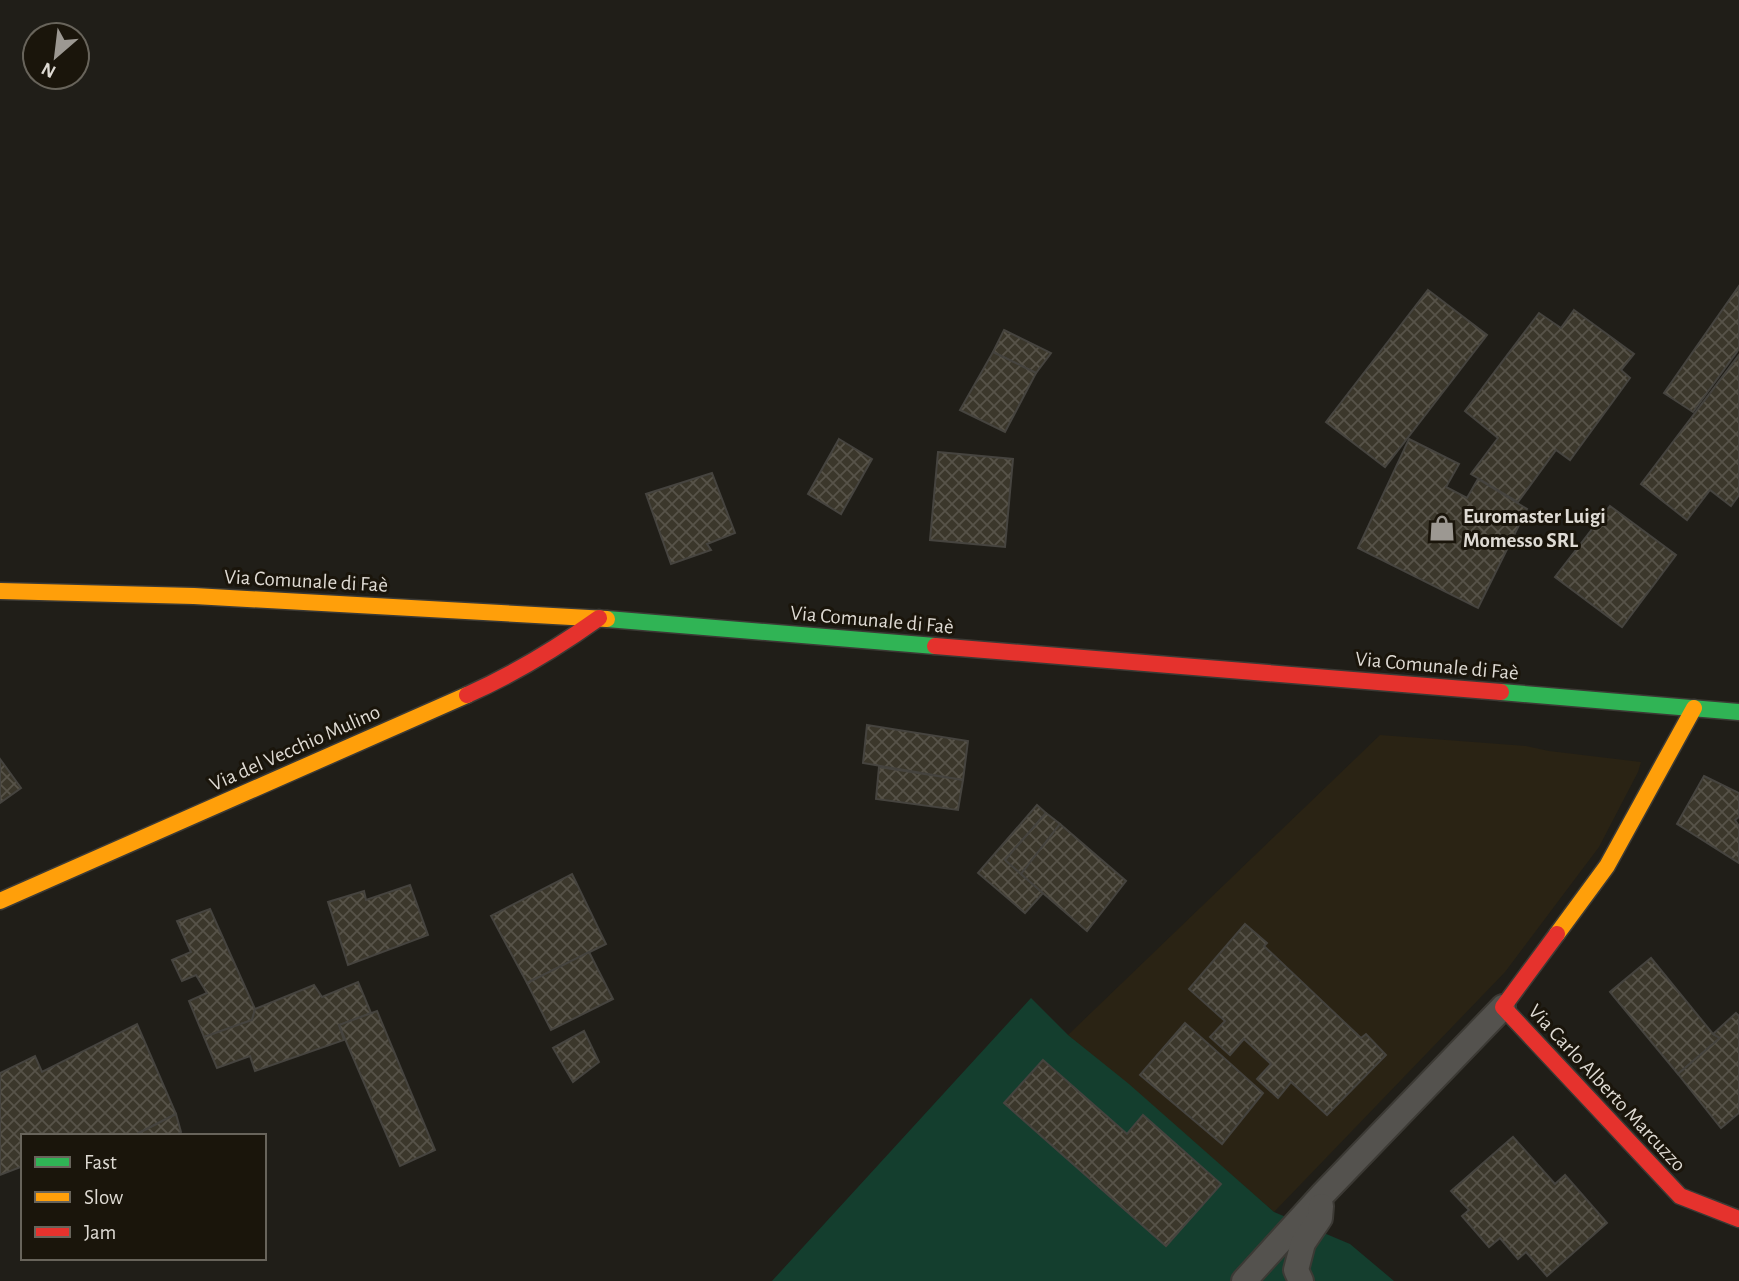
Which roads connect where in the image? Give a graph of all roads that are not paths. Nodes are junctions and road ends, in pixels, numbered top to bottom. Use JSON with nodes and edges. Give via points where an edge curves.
{"nodes":[{"id":1,"x":0,"y":591,"type":"edge"},
{"id":2,"x":599,"y":618,"type":"junction"},
{"id":3,"x":1694,"y":708,"type":"junction"},
{"id":4,"x":1739,"y":712,"type":"edge"},
{"id":5,"x":0,"y":901,"type":"edge"},
{"id":6,"x":1503,"y":1007,"type":"junction"},
{"id":7,"x":1323,"y":1195,"type":"junction"},
{"id":8,"x":1739,"y":1219,"type":"edge"},
{"id":9,"x":1244,"y":1281,"type":"edge"},
{"id":10,"x":1301,"y":1281,"type":"edge"}],
"edges":[{"from":1,"to":2,"type":"street","name":"Via Comunale di Faè","via":[[194,596]]},
{"from":2,"to":3,"type":"street","name":"Via Comunale di Faè"},
{"from":2,"to":5,"type":"street","name":"Via del Vecchio Mulino","via":[[498,681]]},
{"from":3,"to":4,"type":"street","name":"Via Comunale di Faè"},
{"from":3,"to":6,"type":"street","name":"Via Carlo Alberto Marcuzzo","via":[[1607,866]]},
{"from":6,"to":7,"type":"lane"},
{"from":6,"to":8,"type":"street","name":"Via Carlo Alberto Marcuzzo","via":[[1679,1196]]},
{"from":7,"to":9,"type":"lane"},
{"from":7,"to":10,"type":"lane","via":[[1320,1218],[1303,1243],[1296,1270]]}]}
